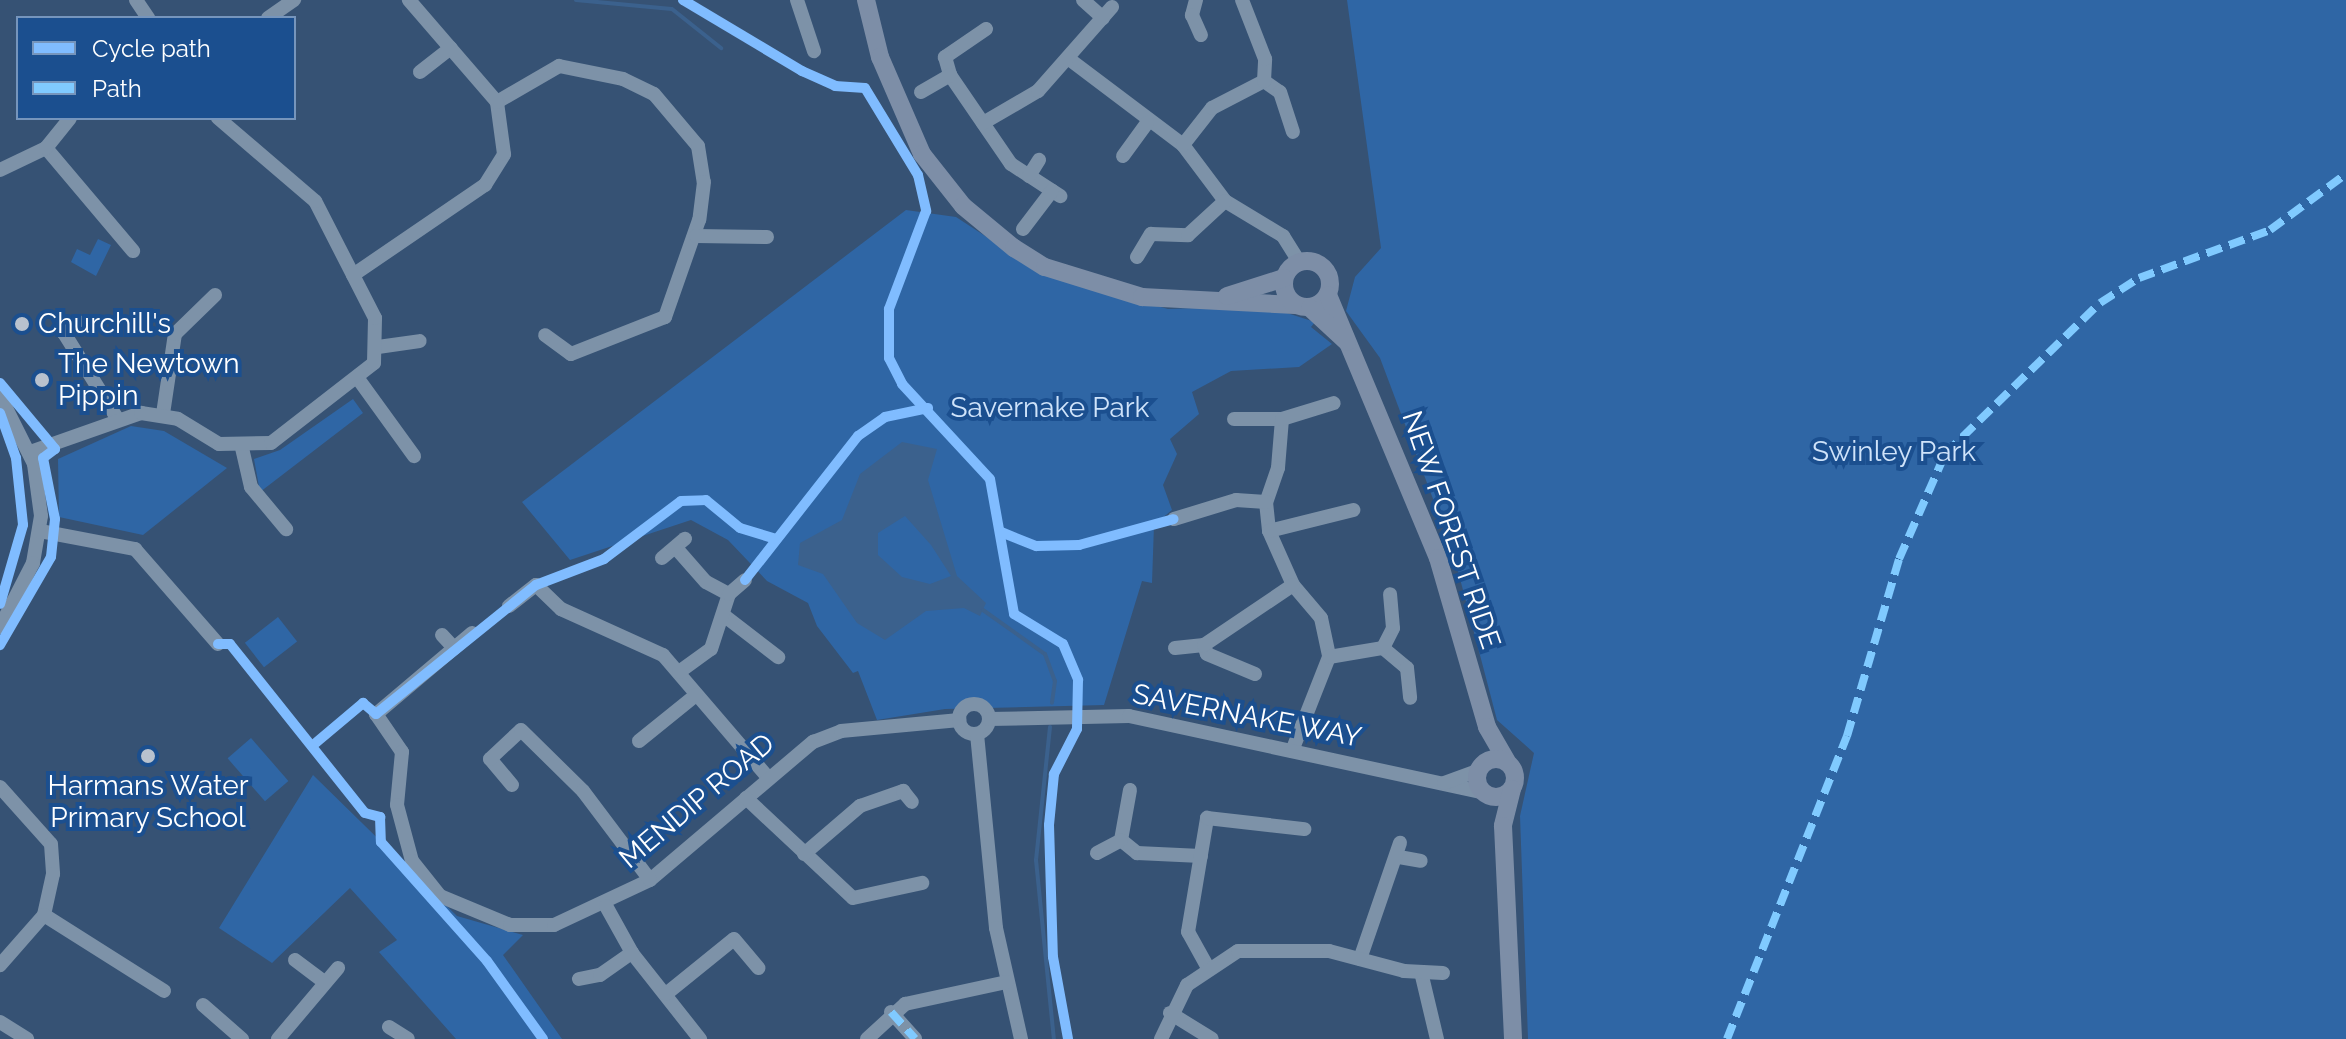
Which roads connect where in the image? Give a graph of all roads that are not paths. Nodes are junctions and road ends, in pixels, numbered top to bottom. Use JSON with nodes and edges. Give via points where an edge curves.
{"nodes":[{"id":1,"x":294,"y":0,"type":"edge"},
{"id":2,"x":409,"y":0,"type":"edge"},
{"id":3,"x":797,"y":0,"type":"edge"},
{"id":4,"x":866,"y":0,"type":"edge"},
{"id":5,"x":1083,"y":0,"type":"edge"},
{"id":6,"x":1196,"y":0,"type":"edge"},
{"id":7,"x":1242,"y":0,"type":"edge"},
{"id":8,"x":271,"y":16,"type":"edge"},
{"id":9,"x":986,"y":29,"type":"dead end"},
{"id":10,"x":1201,"y":35,"type":"dead end"},
{"id":11,"x":451,"y":48,"type":"junction"},
{"id":12,"x":814,"y":51,"type":"dead end"},
{"id":13,"x":1069,"y":59,"type":"junction"},
{"id":14,"x":420,"y":72,"type":"dead end"},
{"id":15,"x":950,"y":75,"type":"junction"},
{"id":16,"x":1264,"y":81,"type":"junction"},
{"id":17,"x":921,"y":92,"type":"dead end"},
{"id":18,"x":497,"y":102,"type":"junction"},
{"id":19,"x":68,"y":120,"type":"edge"},
{"id":20,"x":220,"y":120,"type":"edge"},
{"id":21,"x":983,"y":123,"type":"junction"},
{"id":22,"x":1147,"y":123,"type":"junction"},
{"id":23,"x":1293,"y":132,"type":"dead end"},
{"id":24,"x":1183,"y":145,"type":"junction"},
{"id":25,"x":46,"y":148,"type":"junction"},
{"id":26,"x":1123,"y":156,"type":"dead end"},
{"id":27,"x":1039,"y":160,"type":"dead end"},
{"id":28,"x":0,"y":170,"type":"edge"},
{"id":29,"x":1029,"y":176,"type":"junction"},
{"id":30,"x":1225,"y":201,"type":"junction"},
{"id":31,"x":1023,"y":229,"type":"dead end"},
{"id":32,"x":696,"y":236,"type":"junction"},
{"id":33,"x":767,"y":237,"type":"dead end"},
{"id":34,"x":133,"y":251,"type":"dead end"},
{"id":35,"x":1137,"y":257,"type":"dead end"},
{"id":36,"x":1299,"y":262,"type":"junction"},
{"id":37,"x":353,"y":275,"type":"junction"},
{"id":38,"x":1284,"y":278,"type":"junction"},
{"id":39,"x":215,"y":295,"type":"dead end"},
{"id":40,"x":1328,"y":295,"type":"junction"},
{"id":41,"x":1208,"y":300,"type":"junction"},
{"id":42,"x":1303,"y":306,"type":"junction"},
{"id":43,"x":78,"y":322,"type":"dead end"},
{"id":44,"x":545,"y":335,"type":"dead end"},
{"id":45,"x":420,"y":341,"type":"dead end"},
{"id":46,"x":378,"y":347,"type":"junction"},
{"id":47,"x":1357,"y":353,"type":"junction"},
{"id":48,"x":359,"y":380,"type":"junction"},
{"id":49,"x":0,"y":396,"type":"edge"},
{"id":50,"x":1334,"y":403,"type":"dead end"},
{"id":51,"x":163,"y":414,"type":"junction"},
{"id":52,"x":117,"y":418,"type":"junction"},
{"id":53,"x":1234,"y":419,"type":"dead end"},
{"id":54,"x":1282,"y":419,"type":"junction"},
{"id":55,"x":242,"y":448,"type":"junction"},
{"id":56,"x":30,"y":452,"type":"junction"},
{"id":57,"x":414,"y":456,"type":"dead end"},
{"id":58,"x":1266,"y":502,"type":"junction"},
{"id":59,"x":1353,"y":510,"type":"dead end"},
{"id":60,"x":1174,"y":519,"type":"dead end"},
{"id":61,"x":286,"y":529,"type":"dead end"},
{"id":62,"x":40,"y":531,"type":"junction"},
{"id":63,"x":1269,"y":531,"type":"junction"},
{"id":64,"x":662,"y":558,"type":"dead end"},
{"id":65,"x":745,"y":580,"type":"dead end"},
{"id":66,"x":1293,"y":585,"type":"junction"},
{"id":67,"x":729,"y":594,"type":"junction"},
{"id":68,"x":1390,"y":594,"type":"dead end"},
{"id":69,"x":509,"y":606,"type":"dead end"},
{"id":70,"x":726,"y":617,"type":"junction"},
{"id":71,"x":0,"y":627,"type":"edge"},
{"id":72,"x":472,"y":633,"type":"dead end"},
{"id":73,"x":442,"y":635,"type":"dead end"},
{"id":74,"x":218,"y":644,"type":"dead end"},
{"id":75,"x":1204,"y":645,"type":"junction"},
{"id":76,"x":454,"y":648,"type":"junction"},
{"id":77,"x":1175,"y":648,"type":"dead end"},
{"id":78,"x":1383,"y":648,"type":"junction"},
{"id":79,"x":778,"y":657,"type":"dead end"},
{"id":80,"x":1329,"y":657,"type":"junction"},
{"id":81,"x":679,"y":672,"type":"junction"},
{"id":82,"x":1255,"y":674,"type":"dead end"},
{"id":83,"x":696,"y":695,"type":"junction"},
{"id":84,"x":1410,"y":698,"type":"dead end"},
{"id":85,"x":989,"y":719,"type":"junction"},
{"id":86,"x":959,"y":720,"type":"junction"},
{"id":87,"x":1487,"y":727,"type":"junction"},
{"id":88,"x":977,"y":734,"type":"junction"},
{"id":89,"x":639,"y":741,"type":"dead end"},
{"id":90,"x":1292,"y":751,"type":"junction"},
{"id":91,"x":1507,"y":761,"type":"junction"},
{"id":92,"x":1478,"y":770,"type":"junction"},
{"id":93,"x":766,"y":775,"type":"junction"},
{"id":94,"x":1444,"y":783,"type":"junction"},
{"id":95,"x":512,"y":785,"type":"dead end"},
{"id":96,"x":0,"y":787,"type":"edge"},
{"id":97,"x":1512,"y":789,"type":"junction"},
{"id":98,"x":907,"y":790,"type":"dead end"},
{"id":99,"x":1130,"y":790,"type":"dead end"},
{"id":100,"x":1485,"y":794,"type":"junction"},
{"id":101,"x":746,"y":798,"type":"junction"},
{"id":102,"x":1503,"y":826,"type":"junction"},
{"id":103,"x":1304,"y":829,"type":"dead end"},
{"id":104,"x":1121,"y":840,"type":"junction"},
{"id":105,"x":1097,"y":853,"type":"dead end"},
{"id":106,"x":804,"y":854,"type":"junction"},
{"id":107,"x":1201,"y":856,"type":"junction"},
{"id":108,"x":1421,"y":861,"type":"dead end"},
{"id":109,"x":650,"y":880,"type":"junction"},
{"id":110,"x":922,"y":883,"type":"dead end"},
{"id":111,"x":606,"y":906,"type":"junction"},
{"id":112,"x":44,"y":915,"type":"junction"},
{"id":113,"x":632,"y":953,"type":"junction"},
{"id":114,"x":1360,"y":959,"type":"junction"},
{"id":115,"x":295,"y":960,"type":"dead end"},
{"id":116,"x":0,"y":965,"type":"edge"},
{"id":117,"x":1207,"y":966,"type":"junction"},
{"id":118,"x":338,"y":968,"type":"dead end"},
{"id":119,"x":758,"y":968,"type":"dead end"},
{"id":120,"x":1421,"y":972,"type":"junction"},
{"id":121,"x":1443,"y":973,"type":"dead end"},
{"id":122,"x":579,"y":979,"type":"dead end"},
{"id":123,"x":324,"y":982,"type":"junction"},
{"id":124,"x":1007,"y":982,"type":"junction"},
{"id":125,"x":164,"y":991,"type":"dead end"},
{"id":126,"x":666,"y":994,"type":"junction"},
{"id":127,"x":203,"y":1005,"type":"dead end"},
{"id":128,"x":891,"y":1012,"type":"junction"},
{"id":129,"x":1170,"y":1013,"type":"junction"},
{"id":130,"x":0,"y":1022,"type":"edge"},
{"id":131,"x":389,"y":1027,"type":"dead end"},
{"id":132,"x":27,"y":1039,"type":"edge"},
{"id":133,"x":242,"y":1039,"type":"edge"},
{"id":134,"x":278,"y":1039,"type":"edge"},
{"id":135,"x":408,"y":1039,"type":"edge"},
{"id":136,"x":700,"y":1039,"type":"edge"},
{"id":137,"x":867,"y":1039,"type":"edge"},
{"id":138,"x":915,"y":1039,"type":"edge"},
{"id":139,"x":1021,"y":1039,"type":"edge"},
{"id":140,"x":1161,"y":1039,"type":"edge"},
{"id":141,"x":1212,"y":1039,"type":"edge"},
{"id":142,"x":1437,"y":1039,"type":"edge"},
{"id":143,"x":1513,"y":1039,"type":"edge"}],
"edges":[{"from":1,"to":8,"type":"street"},
{"from":2,"to":11,"type":"street"},
{"from":3,"to":12,"type":"street"},
{"from":4,"to":41,"type":"main road","via":[[902,116],[968,212],[1045,267],[1142,297]]},
{"from":5,"to":13,"type":"street","via":[[1107,13]]},
{"from":6,"to":10,"type":"street","via":[[1192,15]]},
{"from":7,"to":16,"type":"street","via":[[1265,59]]},
{"from":9,"to":15,"type":"street","via":[[945,57]]},
{"from":11,"to":14,"type":"street"},
{"from":11,"to":18,"type":"street"},
{"from":13,"to":21,"type":"street","via":[[1038,91]]},
{"from":13,"to":22,"type":"street"},
{"from":15,"to":17,"type":"street"},
{"from":15,"to":21,"type":"street"},
{"from":16,"to":23,"type":"street","via":[[1280,92]]},
{"from":16,"to":24,"type":"street","via":[[1212,108]]},
{"from":18,"to":32,"type":"street","via":[[559,66],[623,79],[654,94],[698,146],[704,182]]},
{"from":18,"to":37,"type":"street","via":[[504,154],[485,185]]},
{"from":19,"to":25,"type":"street"},
{"from":20,"to":37,"type":"street","via":[[315,201]]},
{"from":21,"to":29,"type":"street","via":[[1011,164]]},
{"from":22,"to":24,"type":"street"},
{"from":22,"to":26,"type":"street"},
{"from":24,"to":30,"type":"street"},
{"from":25,"to":28,"type":"street"},
{"from":25,"to":34,"type":"street"},
{"from":27,"to":29,"type":"street"},
{"from":29,"to":31,"type":"street","via":[[1056,193]]},
{"from":30,"to":35,"type":"street","via":[[1188,235],[1151,234]]},
{"from":30,"to":36,"type":"street","via":[[1283,236]]},
{"from":32,"to":33,"type":"street"},
{"from":32,"to":44,"type":"street","via":[[673,306],[653,325],[571,354]]},
{"from":36,"to":38,"type":"main road"},
{"from":36,"to":40,"type":"main road","name":"NEW FOREST RIDE","via":[[1323,266]]},
{"from":37,"to":46,"type":"street","via":[[375,318]]},
{"from":38,"to":41,"type":"main road"},
{"from":38,"to":42,"type":"main road","name":"NEW FOREST RIDE"},
{"from":39,"to":51,"type":"street","via":[[175,334]]},
{"from":40,"to":42,"type":"main road"},
{"from":40,"to":47,"type":"main road","name":"NEW FOREST RIDE"},
{"from":41,"to":42,"type":"main road"},
{"from":42,"to":47,"type":"main road","name":"NEW FOREST RIDE"},
{"from":43,"to":52,"type":"street","via":[[64,333]]},
{"from":45,"to":46,"type":"street"},
{"from":46,"to":48,"type":"street"},
{"from":47,"to":87,"type":"main road","name":"NEW FOREST RIDE","via":[[1438,558]]},
{"from":48,"to":55,"type":"street","via":[[271,443]]},
{"from":48,"to":57,"type":"street"},
{"from":49,"to":56,"type":"street"},
{"from":50,"to":54,"type":"street"},
{"from":51,"to":52,"type":"street"},
{"from":51,"to":55,"type":"street"},
{"from":52,"to":56,"type":"street"},
{"from":53,"to":54,"type":"street"},
{"from":54,"to":58,"type":"street","via":[[1278,468]]},
{"from":55,"to":61,"type":"street","via":[[251,487]]},
{"from":56,"to":62,"type":"street"},
{"from":58,"to":60,"type":"street","via":[[1236,500]]},
{"from":58,"to":63,"type":"street"},
{"from":59,"to":63,"type":"street"},
{"from":62,"to":71,"type":"street","via":[[23,588]]},
{"from":62,"to":74,"type":"street","via":[[135,549]]},
{"from":63,"to":66,"type":"street"},
{"from":64,"to":67,"type":"street","via":[[680,544],[706,582]]},
{"from":65,"to":67,"type":"street"},
{"from":66,"to":75,"type":"street"},
{"from":66,"to":80,"type":"street","via":[[1321,618]]},
{"from":67,"to":70,"type":"street"},
{"from":68,"to":78,"type":"street","via":[[1393,628]]},
{"from":69,"to":81,"type":"street","via":[[536,585],[561,609],[630,635]]},
{"from":70,"to":79,"type":"street"},
{"from":70,"to":81,"type":"street","via":[[711,649]]},
{"from":72,"to":76,"type":"street"},
{"from":73,"to":76,"type":"street"},
{"from":75,"to":77,"type":"street"},
{"from":75,"to":82,"type":"street","via":[[1207,654]]},
{"from":76,"to":111,"type":"street","name":"MENDIP ROAD","via":[[376,714],[402,752],[400,828],[412,861],[440,896],[510,925],[554,925]]},
{"from":78,"to":80,"type":"street"},
{"from":78,"to":84,"type":"street","via":[[1407,668]]},
{"from":80,"to":90,"type":"street"},
{"from":81,"to":83,"type":"street"},
{"from":83,"to":89,"type":"street"},
{"from":83,"to":93,"type":"street"},
{"from":85,"to":86,"type":"street","name":"SAVERNAKE WAY","via":[[974,704]]},
{"from":85,"to":88,"type":"street"},
{"from":85,"to":90,"type":"street","name":"SAVERNAKE WAY","via":[[1129,716]]},
{"from":86,"to":88,"type":"street"},
{"from":86,"to":93,"type":"street","name":"MENDIP ROAD","via":[[841,731]]},
{"from":87,"to":91,"type":"main road","name":"NEW FOREST RIDE"},
{"from":87,"to":92,"type":"main road","name":"NEW FOREST RIDE"},
{"from":88,"to":124,"type":"street"},
{"from":90,"to":94,"type":"street","name":"SAVERNAKE WAY"},
{"from":91,"to":92,"type":"main road","via":[[1494,758]]},
{"from":91,"to":97,"type":"main road","name":"NEW FOREST RIDE","via":[[1514,771]]},
{"from":92,"to":94,"type":"street"},
{"from":92,"to":100,"type":"main road","name":"NEW FOREST RIDE"},
{"from":93,"to":101,"type":"street","name":"MENDIP ROAD"},
{"from":94,"to":100,"type":"street","name":"SAVERNAKE WAY"},
{"from":95,"to":109,"type":"street","via":[[485,763],[518,723],[583,791]]},
{"from":96,"to":112,"type":"street","via":[[51,844]]},
{"from":97,"to":100,"type":"main road"},
{"from":97,"to":102,"type":"main road","name":"NEW FOREST RIDE"},
{"from":98,"to":106,"type":"street","via":[[860,806]]},
{"from":99,"to":104,"type":"street"},
{"from":100,"to":102,"type":"main road","name":"NEW FOREST RIDE"},
{"from":101,"to":106,"type":"street"},
{"from":101,"to":109,"type":"street","name":"MENDIP ROAD"},
{"from":102,"to":143,"type":"main road","name":"NEW FOREST RIDE"},
{"from":103,"to":107,"type":"street","via":[[1207,818]]},
{"from":104,"to":105,"type":"street"},
{"from":104,"to":107,"type":"street","via":[[1137,853]]},
{"from":106,"to":110,"type":"street","via":[[853,898]]},
{"from":107,"to":117,"type":"street","via":[[1188,932]]},
{"from":108,"to":114,"type":"street","via":[[1400,850]]},
{"from":109,"to":111,"type":"street","name":"MENDIP ROAD"},
{"from":111,"to":113,"type":"street"},
{"from":112,"to":116,"type":"street"},
{"from":112,"to":125,"type":"street"},
{"from":113,"to":122,"type":"street","via":[[600,975]]},
{"from":113,"to":126,"type":"street"},
{"from":114,"to":117,"type":"street","via":[[1277,946],[1238,951]]},
{"from":114,"to":120,"type":"street"},
{"from":115,"to":123,"type":"street"},
{"from":117,"to":129,"type":"street"},
{"from":118,"to":123,"type":"street"},
{"from":119,"to":126,"type":"street","via":[[734,939]]},
{"from":120,"to":121,"type":"street"},
{"from":120,"to":142,"type":"street"},
{"from":123,"to":134,"type":"street"},
{"from":124,"to":128,"type":"street"},
{"from":124,"to":139,"type":"street"},
{"from":126,"to":136,"type":"street"},
{"from":127,"to":133,"type":"street"},
{"from":128,"to":137,"type":"street"},
{"from":128,"to":138,"type":"street"},
{"from":129,"to":140,"type":"street"},
{"from":129,"to":141,"type":"street"},
{"from":130,"to":132,"type":"street"},
{"from":131,"to":135,"type":"street"}]}
